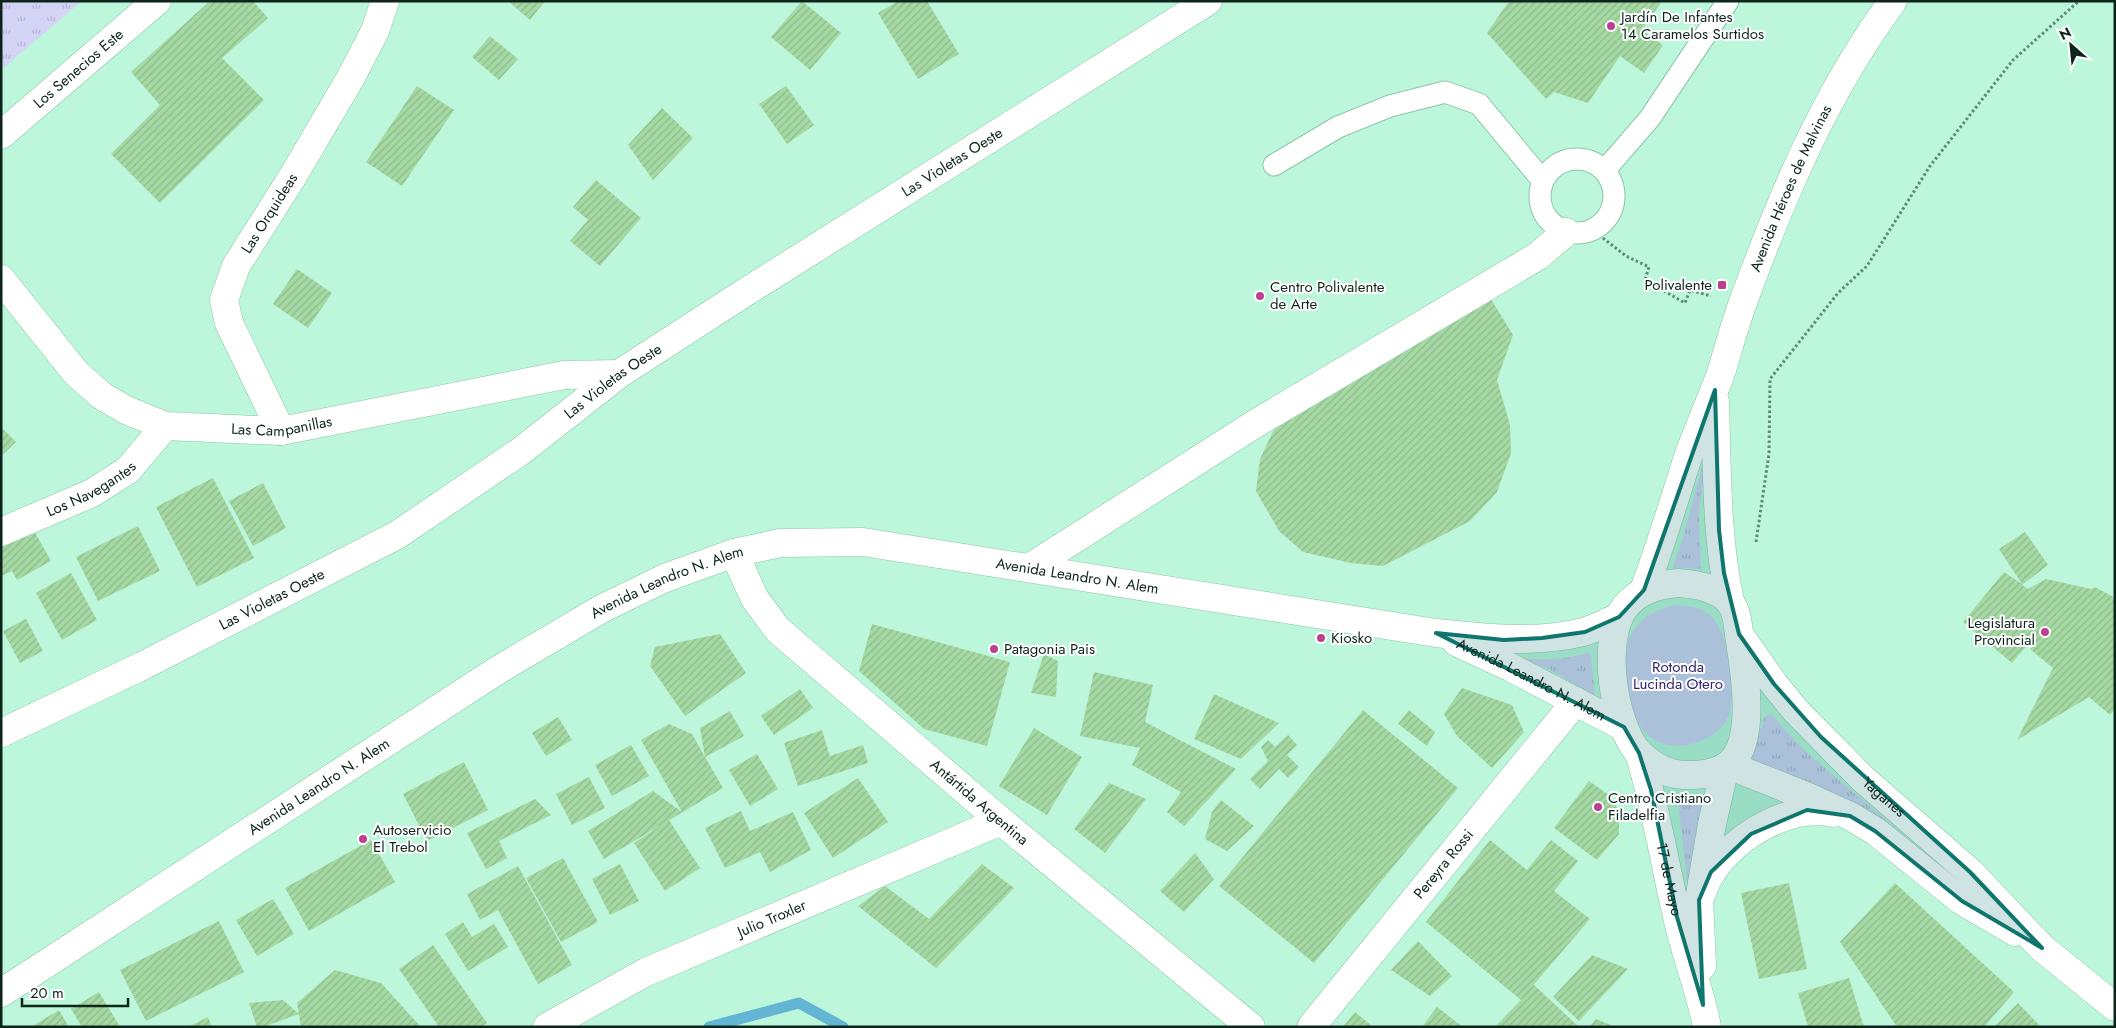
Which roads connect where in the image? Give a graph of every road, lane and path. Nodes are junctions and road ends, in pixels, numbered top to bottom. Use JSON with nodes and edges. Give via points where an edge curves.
{"nodes":[{"id":1,"x":157,"y":1,"type":"edge"},
{"id":2,"x":385,"y":1,"type":"edge"},
{"id":3,"x":1208,"y":1,"type":"edge"},
{"id":4,"x":1728,"y":1,"type":"edge"},
{"id":5,"x":1893,"y":1,"type":"edge"},
{"id":6,"x":2079,"y":1,"type":"edge"},
{"id":7,"x":1,"y":135,"type":"edge"},
{"id":8,"x":1274,"y":165,"type":"dead end"},
{"id":9,"x":1605,"y":170,"type":"junction"},
{"id":10,"x":1542,"y":180,"type":"junction"},
{"id":11,"x":1579,"y":231,"type":"junction"},
{"id":12,"x":1,"y":280,"type":"edge"},
{"id":13,"x":1719,"y":299,"type":"dead end"},
{"id":14,"x":619,"y":374,"type":"junction"},
{"id":15,"x":1715,"y":390,"type":"junction"},
{"id":16,"x":165,"y":426,"type":"junction"},
{"id":17,"x":280,"y":431,"type":"junction"},
{"id":18,"x":1,"y":532,"type":"edge"},
{"id":19,"x":1754,"y":548,"type":"dead end"},
{"id":20,"x":734,"y":553,"type":"junction"},
{"id":21,"x":1029,"y":568,"type":"junction"},
{"id":22,"x":1644,"y":590,"type":"junction"},
{"id":23,"x":1730,"y":602,"type":"junction"},
{"id":24,"x":1619,"y":616,"type":"junction"},
{"id":25,"x":1436,"y":634,"type":"junction"},
{"id":26,"x":1739,"y":634,"type":"junction"},
{"id":27,"x":1576,"y":701,"type":"junction"},
{"id":28,"x":1624,"y":727,"type":"junction"},
{"id":29,"x":1,"y":733,"type":"edge"},
{"id":30,"x":1639,"y":753,"type":"junction"},
{"id":31,"x":1726,"y":766,"type":"junction"},
{"id":32,"x":1850,"y":816,"type":"junction"},
{"id":33,"x":1001,"y":821,"type":"junction"},
{"id":34,"x":1699,"y":900,"type":"junction"},
{"id":35,"x":2042,"y":948,"type":"junction"},
{"id":36,"x":1,"y":993,"type":"edge"},
{"id":37,"x":2115,"y":1007,"type":"edge"},
{"id":38,"x":1705,"y":1016,"type":"edge"},
{"id":39,"x":547,"y":1027,"type":"edge"},
{"id":40,"x":1251,"y":1027,"type":"edge"},
{"id":41,"x":1311,"y":1027,"type":"edge"}],
"edges":[{"from":1,"to":7,"type":"main road","name":"Los Senecios Este"},
{"from":2,"to":17,"type":"main road","name":"Las Orquideas","via":[[375,31],[350,79],[236,266],[224,300],[229,323]]},
{"from":3,"to":14,"type":"main road","name":"Las Violetas Oeste"},
{"from":4,"to":9,"type":"lane","via":[[1650,118]]},
{"from":5,"to":15,"type":"main road","name":"Avenida Héroes de Malvinas","via":[[1839,84],[1806,146],[1742,305]]},
{"from":6,"to":19,"type":"path","via":[[2013,60],[1930,166],[1867,266],[1838,293],[1770,379],[1769,454]]},
{"from":8,"to":10,"type":"lane","via":[[1338,127],[1390,106],[1445,92],[1480,104]]},
{"from":9,"to":10,"type":"lane","via":[[1584,158],[1573,158],[1560,162]]},
{"from":9,"to":11,"type":"lane","via":[[1614,192],[1610,215],[1602,224]]},
{"from":10,"to":11,"type":"lane","via":[[1539,192],[1546,217],[1555,226]]},
{"from":11,"to":13,"type":"path","via":[[1649,267],[1645,280],[1685,302],[1690,290]]},
{"from":11,"to":21,"type":"main road","via":[[1258,422]]},
{"from":12,"to":16,"type":"main road","name":"Las Campanillas","via":[[76,373],[126,410]]},
{"from":14,"to":17,"type":"main road","name":"Las Campanillas","via":[[564,375]]},
{"from":14,"to":29,"type":"main road","name":"Las Violetas Oeste","via":[[520,451],[397,535],[142,666]]},
{"from":15,"to":22,"type":"main road","name":"Avenida Héroes de Malvinas","via":[[1689,454],[1662,544]]},
{"from":15,"to":23,"type":"main road","name":"Avenida Héroes de Malvinas","via":[[1719,530]]},
{"from":16,"to":17,"type":"main road","name":"Las Campanillas"},
{"from":16,"to":18,"type":"main road","name":"Los Navegantes","via":[[128,470],[92,493]]},
{"from":20,"to":21,"type":"main road","name":"Avenida Leandro N. Alem","via":[[780,542],[863,542]]},
{"from":20,"to":33,"type":"main road","name":"Antártida Argentina","via":[[755,598],[778,630]]},
{"from":20,"to":36,"type":"main road","name":"Avenida Leandro N. Alem","via":[[665,578],[603,608],[498,670]]},
{"from":21,"to":25,"type":"main road","name":"Avenida Leandro N. Alem"},
{"from":22,"to":23,"type":"main road","via":[[1661,584],[1691,584],[1718,592]]},
{"from":22,"to":24,"type":"main road"},
{"from":23,"to":26,"type":"main road","via":[[1736,613]]},
{"from":24,"to":25,"type":"main road","name":"Avenida Leandro N. Alem","via":[[1585,632],[1542,638],[1504,640]]},
{"from":24,"to":28,"type":"main road","via":[[1610,662]]},
{"from":25,"to":27,"type":"main road","name":"Avenida Leandro N. Alem"},
{"from":26,"to":31,"type":"main road","via":[[1747,712],[1742,741],[1736,756]]},
{"from":26,"to":35,"type":"main road","name":"Yaganes","via":[[1774,684],[1820,737],[1862,779],[1970,872]]},
{"from":27,"to":28,"type":"main road","name":"Avenida Leandro N. Alem"},
{"from":27,"to":41,"type":"main road","name":"Pereyra Rossi"},
{"from":28,"to":30,"type":"main road"},
{"from":30,"to":31,"type":"main road","via":[[1661,770],[1674,774],[1702,774]]},
{"from":30,"to":38,"type":"main road","name":"17 de Mayo","via":[[1656,815],[1677,917]]},
{"from":31,"to":32,"type":"main road","name":"Yaganes"},
{"from":31,"to":34,"type":"main road","name":"17 de Mayo"},
{"from":32,"to":34,"type":"main road","via":[[1807,810],[1779,819],[1750,834],[1711,872]]},
{"from":32,"to":35,"type":"main road","name":"Yaganes","via":[[1875,831],[1962,901]]},
{"from":33,"to":39,"type":"main road","name":"Julio Troxler","via":[[646,972]]},
{"from":33,"to":40,"type":"main road","name":"Antártida Argentina"},
{"from":34,"to":38,"type":"main road","name":"17 de Mayo"},
{"from":35,"to":37,"type":"main road","name":"Yaganes"}]}
